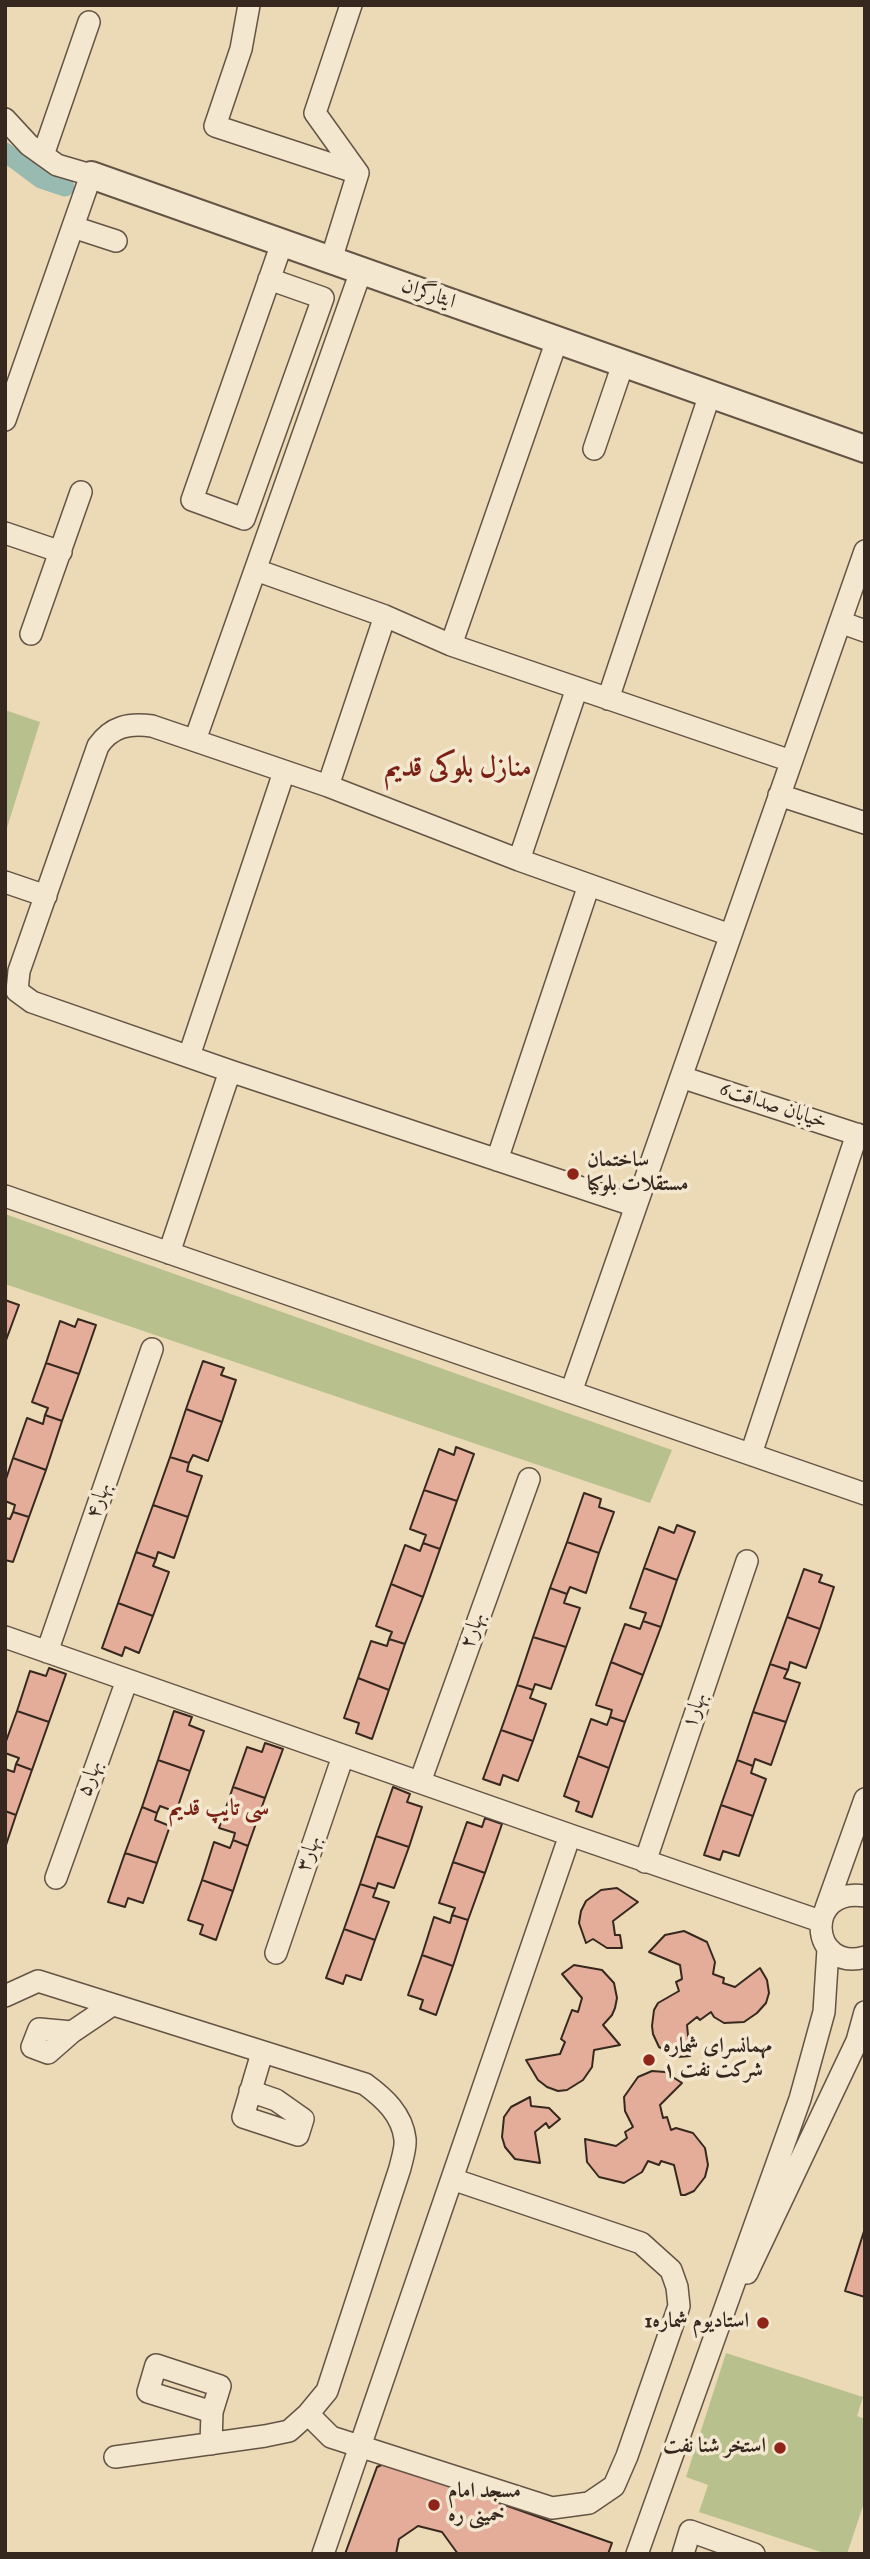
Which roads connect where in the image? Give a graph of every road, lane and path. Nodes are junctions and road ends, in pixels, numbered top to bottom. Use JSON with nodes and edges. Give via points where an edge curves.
{"nodes":[{"id":1,"x":249,"y":5,"type":"edge"},
{"id":2,"x":351,"y":5,"type":"edge"},
{"id":3,"x":89,"y":22,"type":"dead end"},
{"id":4,"x":5,"y":119,"type":"edge"},
{"id":5,"x":43,"y":155,"type":"junction"},
{"id":6,"x":358,"y":173,"type":"junction"},
{"id":7,"x":91,"y":175,"type":"junction"},
{"id":8,"x":73,"y":227,"type":"junction"},
{"id":9,"x":116,"y":241,"type":"dead end"},
{"id":10,"x":282,"y":243,"type":"junction"},
{"id":11,"x":331,"y":260,"type":"junction"},
{"id":12,"x":361,"y":271,"type":"junction"},
{"id":13,"x":269,"y":279,"type":"junction"},
{"id":14,"x":557,"y":340,"type":"junction"},
{"id":15,"x":623,"y":363,"type":"junction"},
{"id":16,"x":710,"y":394,"type":"junction"},
{"id":17,"x":5,"y":420,"type":"edge"},
{"id":18,"x":594,"y":449,"type":"dead end"},
{"id":19,"x":865,"y":449,"type":"edge"},
{"id":20,"x":81,"y":492,"type":"dead end"},
{"id":21,"x":5,"y":533,"type":"edge"},
{"id":22,"x":865,"y":551,"type":"edge"},
{"id":23,"x":61,"y":552,"type":"junction"},
{"id":24,"x":256,"y":570,"type":"junction"},
{"id":25,"x":385,"y":616,"type":"junction"},
{"id":26,"x":840,"y":622,"type":"junction"},
{"id":27,"x":865,"y":631,"type":"edge"},
{"id":28,"x":31,"y":634,"type":"dead end"},
{"id":29,"x":450,"y":646,"type":"junction"},
{"id":30,"x":578,"y":688,"type":"junction"},
{"id":31,"x":608,"y":699,"type":"junction"},
{"id":32,"x":195,"y":740,"type":"junction"},
{"id":33,"x":791,"y":761,"type":"junction"},
{"id":34,"x":284,"y":772,"type":"junction"},
{"id":35,"x":328,"y":786,"type":"junction"},
{"id":36,"x":779,"y":795,"type":"junction"},
{"id":37,"x":865,"y":823,"type":"edge"},
{"id":38,"x":519,"y":860,"type":"junction"},
{"id":39,"x":5,"y":882,"type":"edge"},
{"id":40,"x":589,"y":885,"type":"junction"},
{"id":41,"x":46,"y":896,"type":"junction"},
{"id":42,"x":730,"y":935,"type":"junction"},
{"id":43,"x":189,"y":1056,"type":"junction"},
{"id":44,"x":230,"y":1071,"type":"junction"},
{"id":45,"x":681,"y":1077,"type":"junction"},
{"id":46,"x":861,"y":1136,"type":"edge"},
{"id":47,"x":497,"y":1160,"type":"junction"},
{"id":48,"x":5,"y":1196,"type":"edge"},
{"id":49,"x":636,"y":1206,"type":"junction"},
{"id":50,"x":169,"y":1253,"type":"junction"},
{"id":51,"x":152,"y":1349,"type":"dead end"},
{"id":52,"x":570,"y":1392,"type":"junction"},
{"id":53,"x":751,"y":1454,"type":"junction"},
{"id":54,"x":529,"y":1479,"type":"dead end"},
{"id":55,"x":865,"y":1494,"type":"edge"},
{"id":56,"x":747,"y":1561,"type":"dead end"},
{"id":57,"x":5,"y":1637,"type":"edge"},
{"id":58,"x":47,"y":1652,"type":"junction"},
{"id":59,"x":127,"y":1680,"type":"junction"},
{"id":60,"x":343,"y":1756,"type":"junction"},
{"id":61,"x":419,"y":1782,"type":"junction"},
{"id":62,"x":865,"y":1799,"type":"edge"},
{"id":63,"x":570,"y":1835,"type":"junction"},
{"id":64,"x":645,"y":1861,"type":"junction"},
{"id":65,"x":56,"y":1878,"type":"dead end"},
{"id":66,"x":865,"y":1896,"type":"edge"},
{"id":67,"x":823,"y":1915,"type":"junction"},
{"id":68,"x":828,"y":1949,"type":"junction"},
{"id":69,"x":276,"y":1953,"type":"dead end"},
{"id":70,"x":865,"y":1957,"type":"edge"},
{"id":71,"x":5,"y":1996,"type":"edge"},
{"id":72,"x":112,"y":2005,"type":"junction"},
{"id":73,"x":865,"y":2012,"type":"edge"},
{"id":74,"x":72,"y":2032,"type":"dead end"},
{"id":75,"x":261,"y":2053,"type":"junction"},
{"id":76,"x":250,"y":2091,"type":"dead end"},
{"id":77,"x":452,"y":2179,"type":"junction"},
{"id":78,"x":714,"y":2333,"type":"junction"},
{"id":79,"x":212,"y":2413,"type":"dead end"},
{"id":80,"x":308,"y":2414,"type":"junction"},
{"id":81,"x":211,"y":2444,"type":"junction"},
{"id":82,"x":359,"y":2446,"type":"junction"},
{"id":83,"x":115,"y":2456,"type":"dead end"},
{"id":84,"x":323,"y":2554,"type":"edge"},
{"id":85,"x":637,"y":2554,"type":"edge"},
{"id":86,"x":683,"y":2554,"type":"edge"},
{"id":87,"x":754,"y":2554,"type":"edge"}],
"edges":[{"from":1,"to":6,"type":"street","via":[[215,127]]},
{"from":2,"to":6,"type":"street","via":[[315,113]]},
{"from":3,"to":5,"type":"street"},
{"from":4,"to":5,"type":"street","name":"ایثارگران"},
{"from":5,"to":7,"type":"street","name":"ایثارگران","via":[[57,165]]},
{"from":6,"to":11,"type":"street"},
{"from":7,"to":8,"type":"street"},
{"from":7,"to":10,"type":"street","name":"ایثارگران"},
{"from":8,"to":9,"type":"street"},
{"from":8,"to":17,"type":"street"},
{"from":10,"to":11,"type":"street","name":"ایثارگران"},
{"from":10,"to":13,"type":"street"},
{"from":11,"to":12,"type":"street","name":"ایثارگران"},
{"from":12,"to":14,"type":"street","name":"ایثارگران"},
{"from":12,"to":24,"type":"street"},
{"from":13,"to":13,"type":"street","via":[[192,500],[244,519],[323,298]]},
{"from":14,"to":15,"type":"street","name":"ایثارگران"},
{"from":14,"to":29,"type":"street"},
{"from":15,"to":16,"type":"street","name":"ایثارگران"},
{"from":15,"to":18,"type":"street"},
{"from":16,"to":19,"type":"street","name":"ایثارگران"},
{"from":16,"to":31,"type":"street"},
{"from":20,"to":23,"type":"street"},
{"from":21,"to":23,"type":"street"},
{"from":22,"to":26,"type":"street"},
{"from":23,"to":28,"type":"street"},
{"from":24,"to":25,"type":"street"},
{"from":24,"to":32,"type":"street"},
{"from":25,"to":29,"type":"street"},
{"from":25,"to":35,"type":"street"},
{"from":26,"to":27,"type":"street"},
{"from":26,"to":33,"type":"street"},
{"from":29,"to":30,"type":"street"},
{"from":30,"to":31,"type":"street"},
{"from":30,"to":38,"type":"street"},
{"from":31,"to":33,"type":"street"},
{"from":32,"to":34,"type":"street"},
{"from":32,"to":41,"type":"street","via":[[136,724],[118,727],[105,736]]},
{"from":33,"to":36,"type":"street"},
{"from":34,"to":35,"type":"street"},
{"from":34,"to":43,"type":"street"},
{"from":35,"to":38,"type":"street"},
{"from":36,"to":37,"type":"street"},
{"from":36,"to":42,"type":"street"},
{"from":38,"to":40,"type":"street"},
{"from":39,"to":41,"type":"street"},
{"from":40,"to":42,"type":"street"},
{"from":40,"to":47,"type":"street"},
{"from":41,"to":43,"type":"street","via":[[19,971],[17,991],[33,1002]]},
{"from":42,"to":45,"type":"street"},
{"from":43,"to":44,"type":"street"},
{"from":44,"to":47,"type":"street"},
{"from":44,"to":50,"type":"street"},
{"from":45,"to":46,"type":"street","name":"خیابان صداقت6"},
{"from":45,"to":49,"type":"street"},
{"from":46,"to":53,"type":"street"},
{"from":47,"to":49,"type":"street"},
{"from":48,"to":50,"type":"street"},
{"from":49,"to":52,"type":"street"},
{"from":50,"to":52,"type":"street"},
{"from":51,"to":58,"type":"street","name":"بهار۴"},
{"from":52,"to":53,"type":"street"},
{"from":53,"to":55,"type":"street"},
{"from":54,"to":61,"type":"street","name":"بهار۲"},
{"from":56,"to":64,"type":"street","name":"بهار۱"},
{"from":57,"to":58,"type":"street"},
{"from":58,"to":59,"type":"street"},
{"from":59,"to":60,"type":"street"},
{"from":59,"to":65,"type":"street","name":"بهار۵"},
{"from":60,"to":61,"type":"street"},
{"from":60,"to":69,"type":"street","name":"بهار۳"},
{"from":61,"to":63,"type":"street"},
{"from":62,"to":67,"type":"street"},
{"from":63,"to":64,"type":"street"},
{"from":63,"to":77,"type":"street"},
{"from":64,"to":67,"type":"street"},
{"from":66,"to":67,"type":"street","via":[[837,1898]]},
{"from":67,"to":68,"type":"street","via":[[821,1936]]},
{"from":68,"to":70,"type":"street","via":[[840,1957]]},
{"from":68,"to":78,"type":"street","via":[[824,2012],[800,2099]]},
{"from":71,"to":72,"type":"street","via":[[38,1981]]},
{"from":72,"to":74,"type":"street"},
{"from":72,"to":75,"type":"street"},
{"from":73,"to":78,"type":"street","via":[[858,2041],[766,2238]]},
{"from":75,"to":76,"type":"street"},
{"from":75,"to":80,"type":"street","via":[[365,2084],[397,2114],[406,2140],[327,2391]]},
{"from":77,"to":82,"type":"street"},
{"from":77,"to":82,"type":"street","via":[[641,2244],[671,2270],[679,2306],[627,2456],[614,2486],[589,2503],[552,2508]]},
{"from":78,"to":85,"type":"street"},
{"from":79,"to":81,"type":"street"},
{"from":80,"to":81,"type":"street","via":[[289,2431]]},
{"from":80,"to":82,"type":"street","via":[[331,2437]]},
{"from":81,"to":83,"type":"street"},
{"from":82,"to":84,"type":"street"},
{"from":86,"to":87,"type":"street","via":[[690,2531]]}]}
